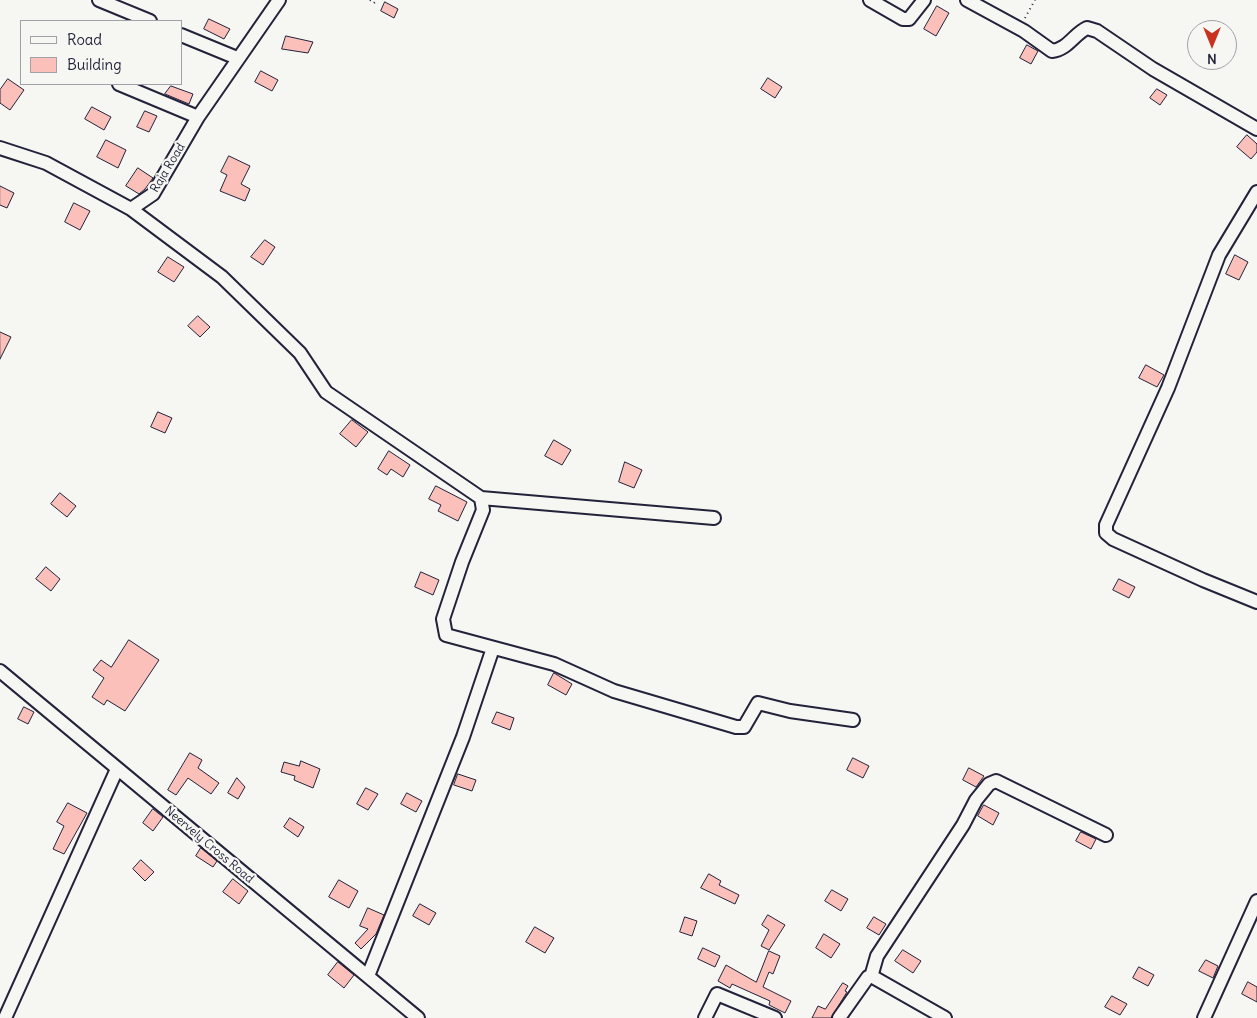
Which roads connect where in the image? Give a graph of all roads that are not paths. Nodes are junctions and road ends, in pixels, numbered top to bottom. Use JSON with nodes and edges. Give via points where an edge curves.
{"nodes":[{"id":1,"x":99,"y":0,"type":"edge"},
{"id":2,"x":279,"y":0,"type":"edge"},
{"id":3,"x":870,"y":0,"type":"edge"},
{"id":4,"x":924,"y":0,"type":"edge"},
{"id":5,"x":967,"y":0,"type":"edge"},
{"id":6,"x":148,"y":20,"type":"edge"},
{"id":7,"x":182,"y":35,"type":"edge"},
{"id":8,"x":237,"y":58,"type":"junction"},
{"id":9,"x":121,"y":85,"type":"edge"},
{"id":10,"x":198,"y":117,"type":"junction"},
{"id":11,"x":1257,"y":129,"type":"edge"},
{"id":12,"x":0,"y":148,"type":"edge"},
{"id":13,"x":1257,"y":192,"type":"edge"},
{"id":14,"x":131,"y":209,"type":"junction"},
{"id":15,"x":481,"y":498,"type":"junction"},
{"id":16,"x":714,"y":518,"type":"dead end"},
{"id":17,"x":1257,"y":602,"type":"edge"},
{"id":18,"x":492,"y":648,"type":"junction"},
{"id":19,"x":0,"y":671,"type":"edge"},
{"id":20,"x":853,"y":720,"type":"dead end"},
{"id":21,"x":117,"y":769,"type":"junction"},
{"id":22,"x":1106,"y":835,"type":"dead end"},
{"id":23,"x":1257,"y":900,"type":"edge"},
{"id":24,"x":368,"y":976,"type":"junction"},
{"id":25,"x":870,"y":977,"type":"junction"},
{"id":26,"x":5,"y":1018,"type":"edge"},
{"id":27,"x":418,"y":1018,"type":"edge"},
{"id":28,"x":705,"y":1018,"type":"edge"},
{"id":29,"x":775,"y":1018,"type":"edge"},
{"id":30,"x":839,"y":1018,"type":"edge"},
{"id":31,"x":945,"y":1018,"type":"edge"},
{"id":32,"x":1204,"y":1018,"type":"edge"}],
"edges":[{"from":1,"to":6,"type":"street"},
{"from":2,"to":8,"type":"street","name":"Raja Road"},
{"from":3,"to":4,"type":"street","via":[[902,19],[908,19]]},
{"from":5,"to":11,"type":"street","via":[[1019,28],[1052,51],[1064,47],[1079,31],[1087,28],[1097,31],[1153,70]]},
{"from":7,"to":8,"type":"street"},
{"from":8,"to":10,"type":"street","name":"Raja Road"},
{"from":9,"to":10,"type":"street"},
{"from":10,"to":14,"type":"street","name":"Raja Road","via":[[154,194]]},
{"from":12,"to":14,"type":"street","via":[[46,163]]},
{"from":13,"to":17,"type":"street","via":[[1219,255],[1168,388],[1106,525],[1106,533],[1113,539]]},
{"from":14,"to":15,"type":"street","via":[[222,277],[300,353],[326,392]]},
{"from":15,"to":16,"type":"street"},
{"from":15,"to":18,"type":"street","via":[[483,510],[444,619],[446,635]]},
{"from":18,"to":20,"type":"street","via":[[554,664],[614,691],[736,727],[744,727],[758,703]]},
{"from":18,"to":24,"type":"street","via":[[463,737]]},
{"from":19,"to":21,"type":"street","name":"Neervely Cross Road"},
{"from":21,"to":24,"type":"street","name":"Neervely Cross Road"},
{"from":21,"to":26,"type":"street"},
{"from":22,"to":25,"type":"street","via":[[996,781],[989,784],[877,956]]},
{"from":23,"to":32,"type":"street"},
{"from":24,"to":27,"type":"street","name":"Neervely Cross Road"},
{"from":25,"to":30,"type":"street"},
{"from":25,"to":31,"type":"street"},
{"from":28,"to":29,"type":"street","via":[[716,994]]}]}
